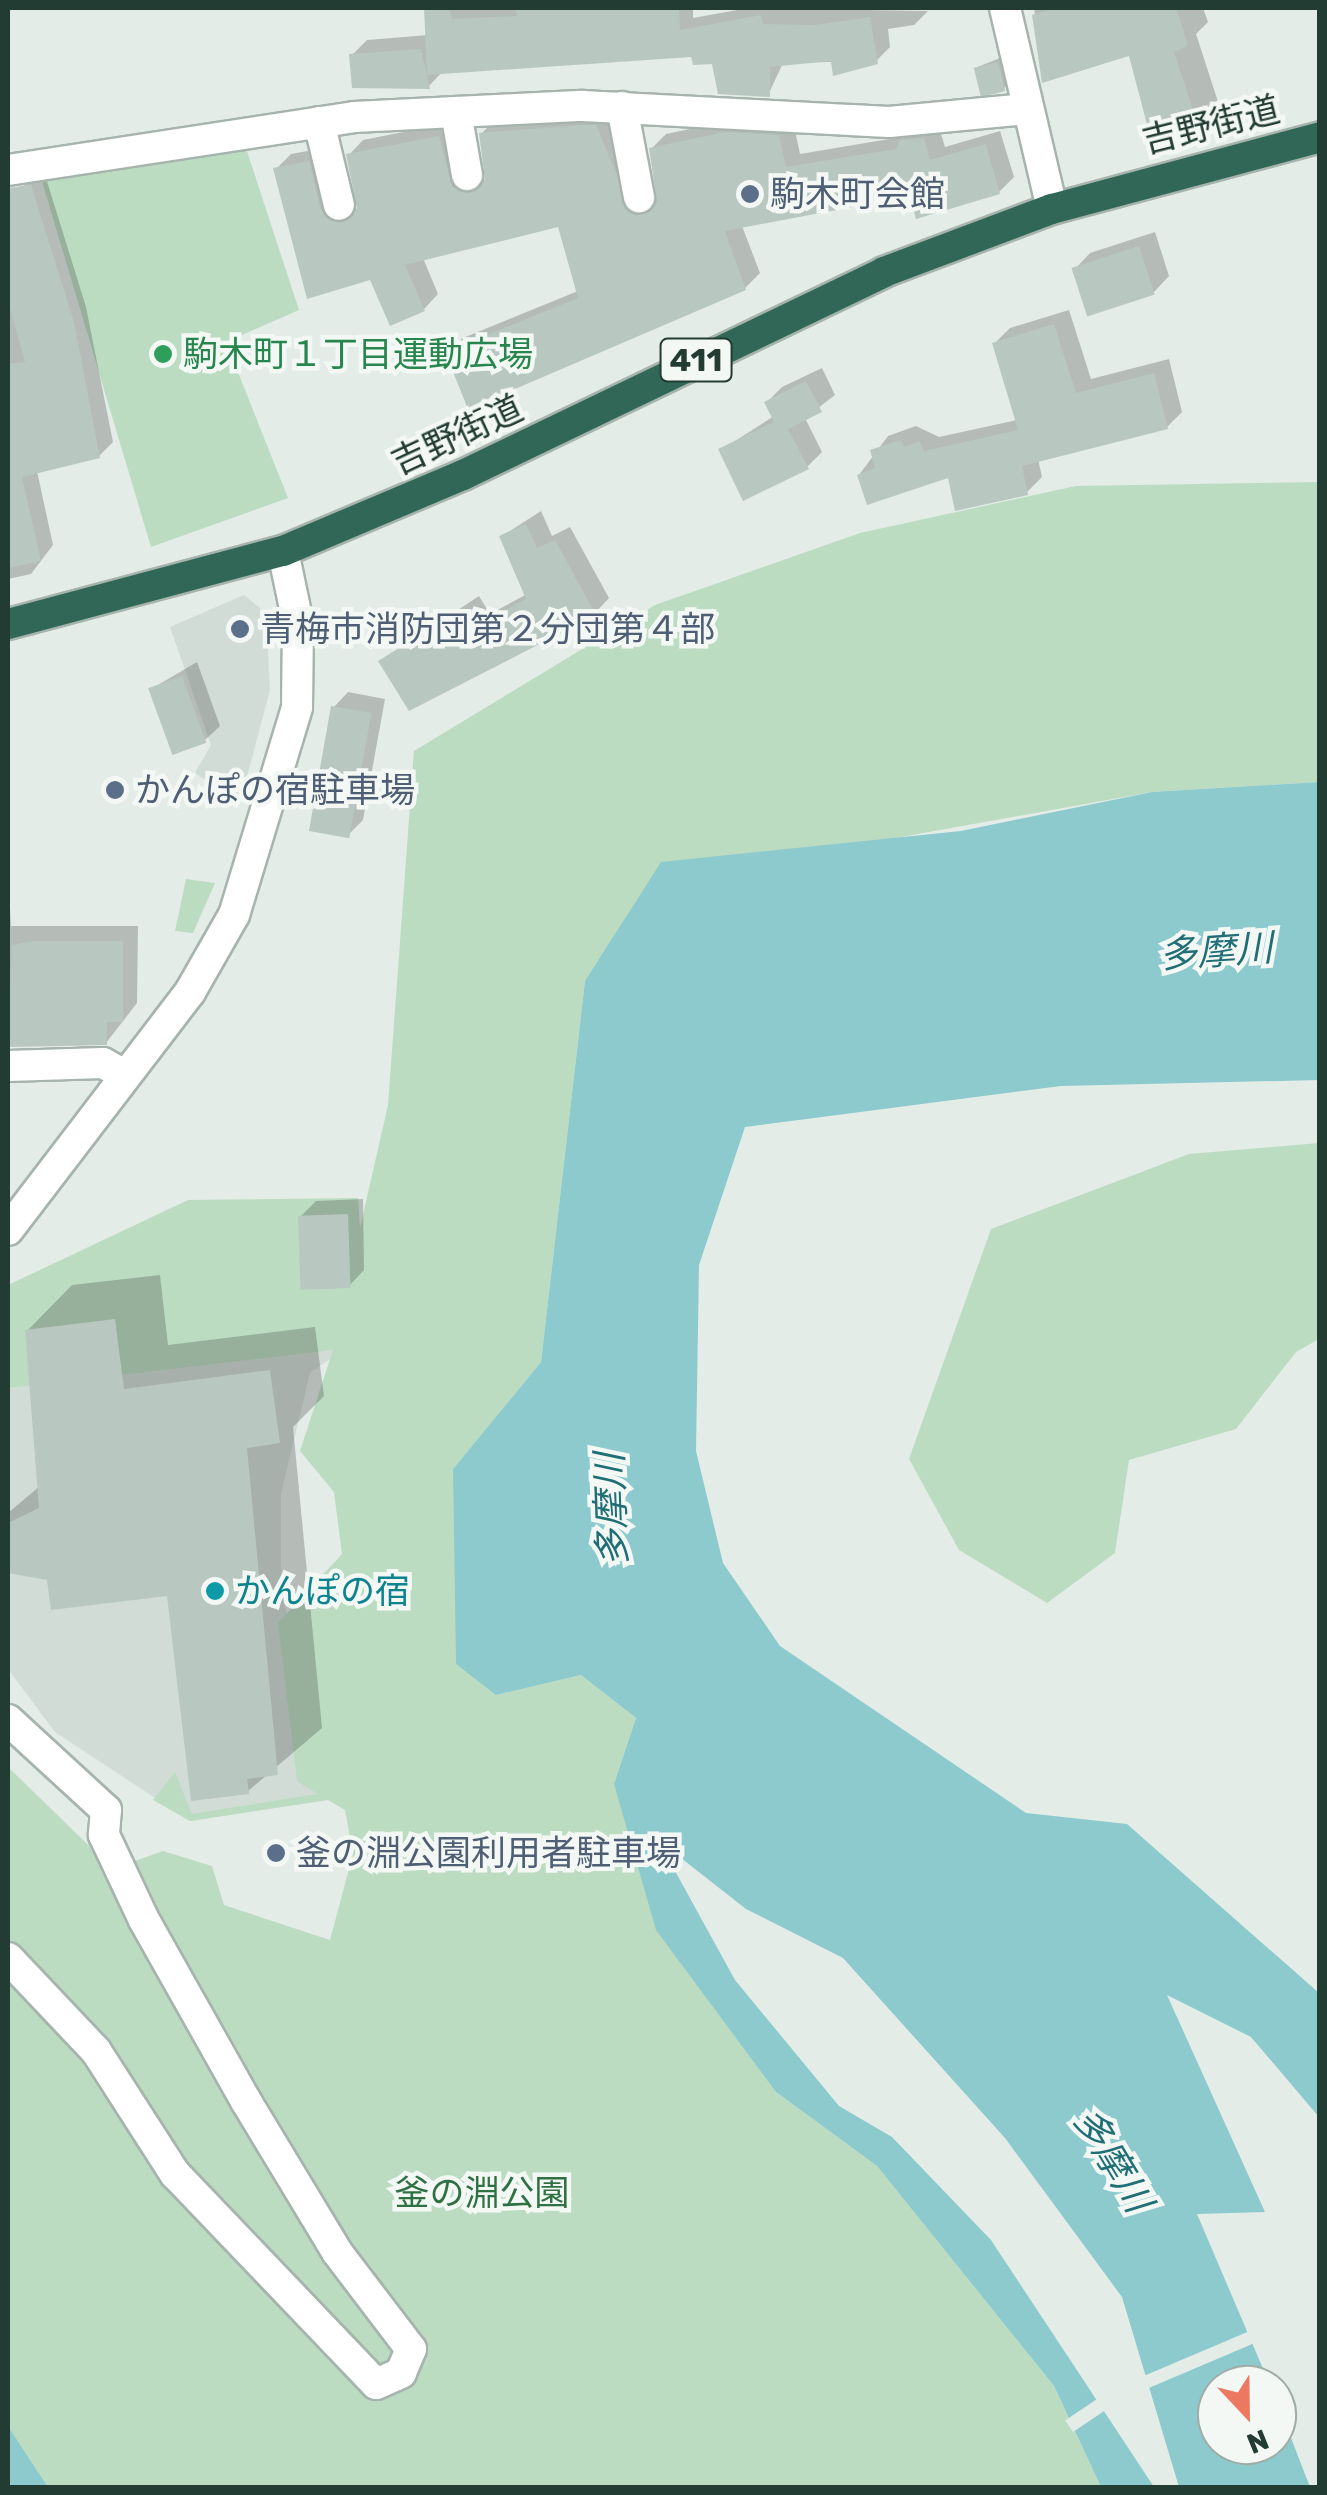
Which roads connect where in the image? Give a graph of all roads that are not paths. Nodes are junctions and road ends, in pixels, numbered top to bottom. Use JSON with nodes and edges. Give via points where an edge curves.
{"nodes":[{"id":1,"x":1005,"y":8,"type":"edge"},
{"id":2,"x":622,"y":106,"type":"junction"},
{"id":3,"x":1026,"y":109,"type":"junction"},
{"id":4,"x":456,"y":112,"type":"junction"},
{"id":5,"x":319,"y":122,"type":"junction"},
{"id":6,"x":1320,"y":137,"type":"edge"},
{"id":7,"x":8,"y":170,"type":"edge"},
{"id":8,"x":468,"y":175,"type":"dead end"},
{"id":9,"x":639,"y":197,"type":"dead end"},
{"id":10,"x":340,"y":205,"type":"dead end"},
{"id":11,"x":1052,"y":209,"type":"junction"},
{"id":12,"x":283,"y":551,"type":"junction"},
{"id":13,"x":8,"y":624,"type":"edge"},
{"id":14,"x":8,"y":1066,"type":"edge"},
{"id":15,"x":125,"y":1075,"type":"junction"},
{"id":16,"x":8,"y":1230,"type":"edge"},
{"id":17,"x":8,"y":1720,"type":"edge"},
{"id":18,"x":8,"y":1958,"type":"edge"}],
"edges":[{"from":1,"to":3,"type":"street"},
{"from":2,"to":3,"type":"street","via":[[889,122]]},
{"from":2,"to":4,"type":"street"},
{"from":2,"to":9,"type":"street"},
{"from":3,"to":11,"type":"street"},
{"from":4,"to":5,"type":"street"},
{"from":4,"to":8,"type":"street"},
{"from":5,"to":7,"type":"street"},
{"from":5,"to":10,"type":"street"},
{"from":6,"to":11,"type":"highway","name":"吉野街道","number":"411"},
{"from":11,"to":12,"type":"highway","name":"吉野街道","number":"411","via":[[812,303],[463,475]]},
{"from":12,"to":13,"type":"highway","name":"吉野街道","number":"411"},
{"from":12,"to":15,"type":"street","via":[[300,649],[288,754],[216,954]]},
{"from":14,"to":15,"type":"street","via":[[88,1062]]},
{"from":15,"to":16,"type":"street"},
{"from":17,"to":18,"type":"street","via":[[106,1810],[104,1834],[144,1920],[292,2180],[411,2348],[401,2373],[376,2384],[175,2174],[96,2052]]}]}
